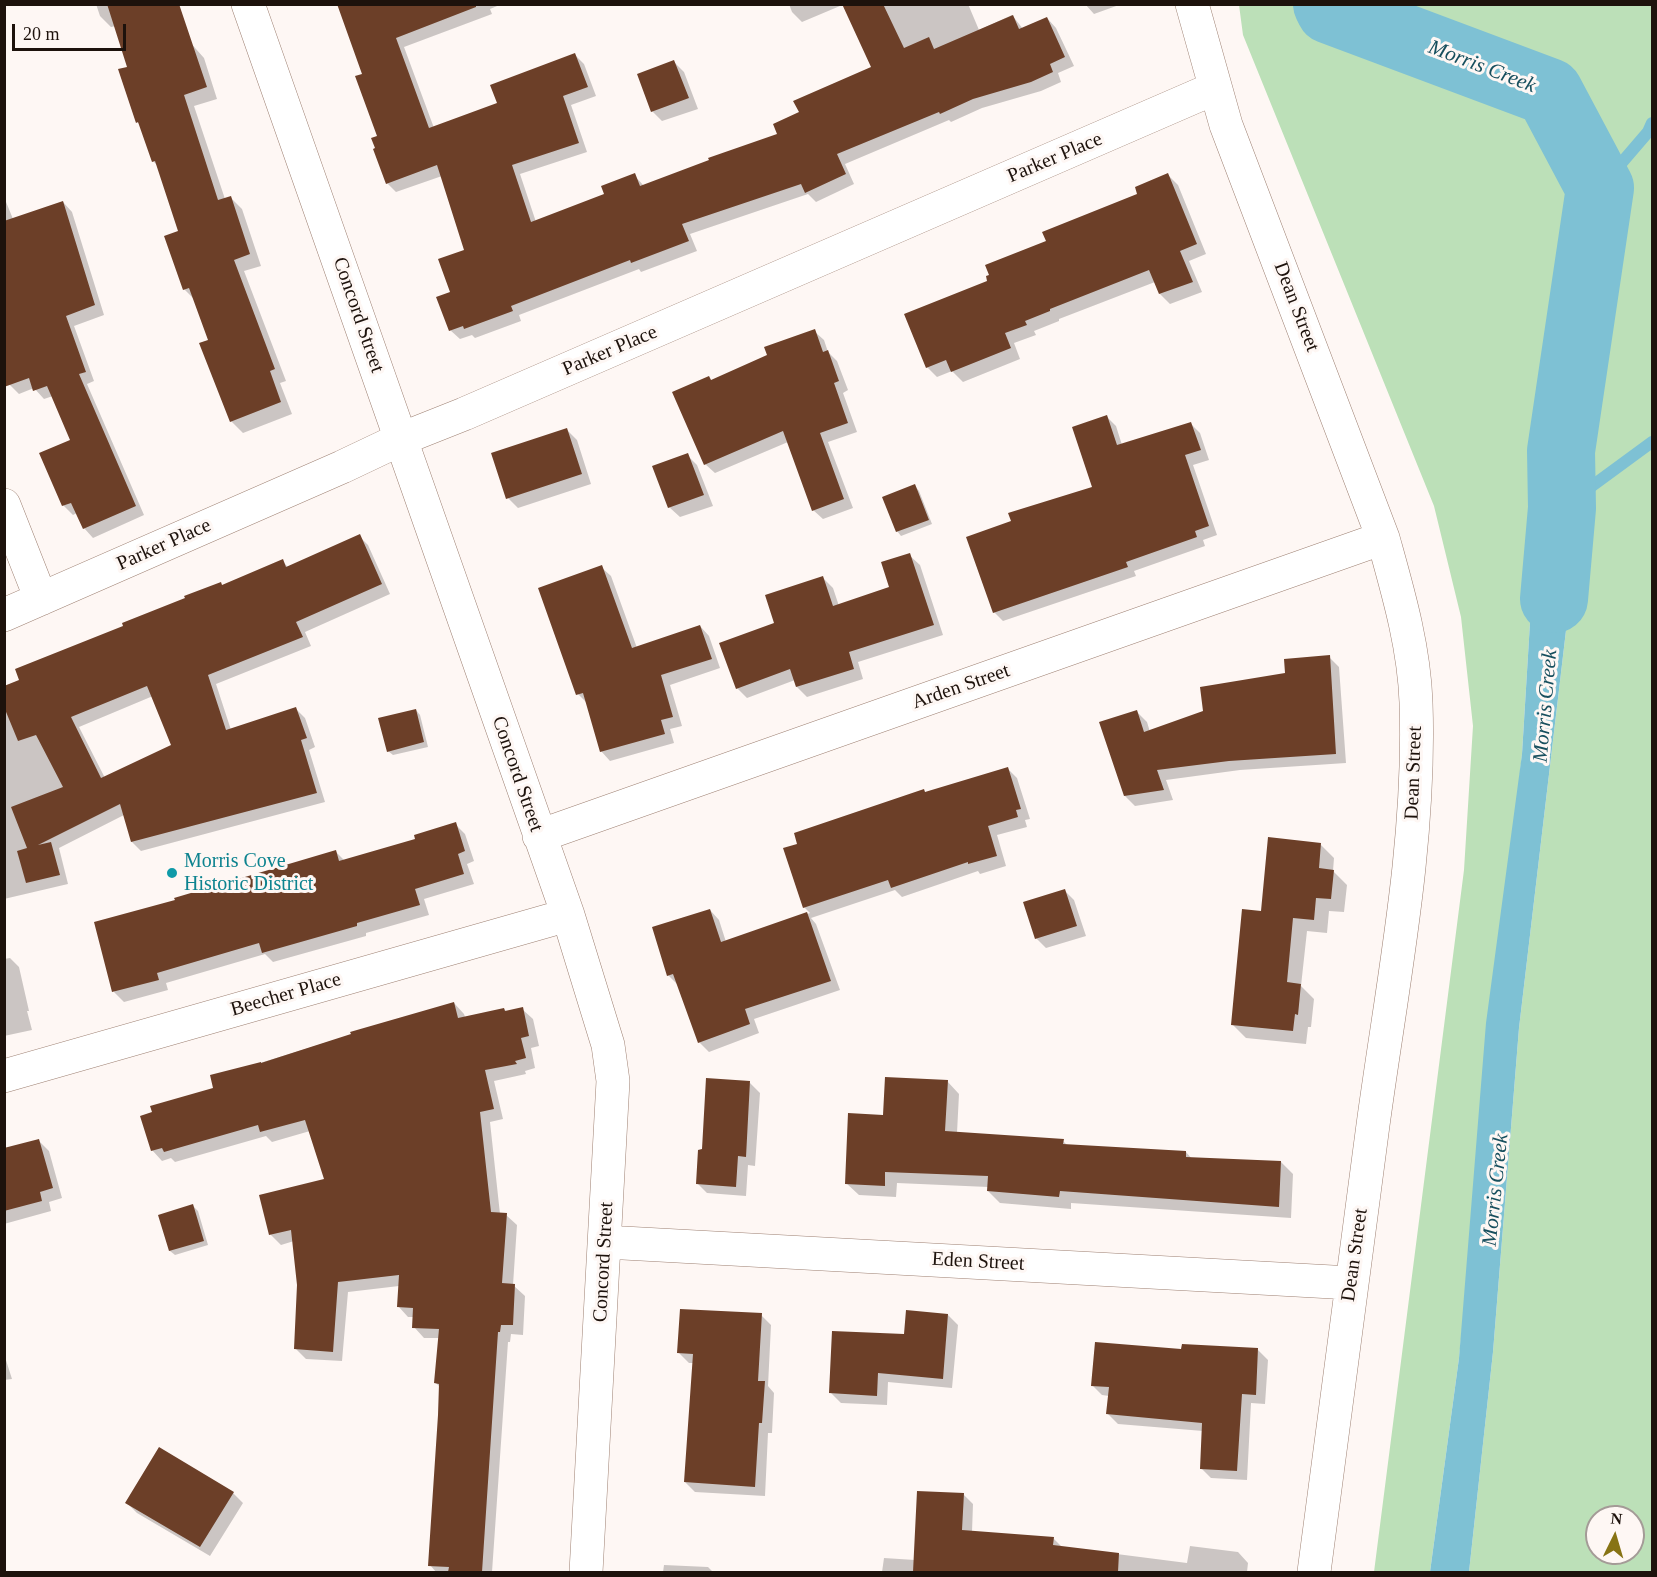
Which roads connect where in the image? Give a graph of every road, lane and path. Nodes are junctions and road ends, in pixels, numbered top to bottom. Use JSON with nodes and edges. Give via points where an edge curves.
{"nodes":[{"id":1,"x":248,"y":4,"type":"edge"},
{"id":2,"x":1192,"y":4,"type":"edge"},
{"id":3,"x":1215,"y":88,"type":"junction"},
{"id":4,"x":401,"y":439,"type":"junction"},
{"id":5,"x":4,"y":505,"type":"edge"},
{"id":6,"x":1383,"y":538,"type":"junction"},
{"id":7,"x":41,"y":599,"type":"junction"},
{"id":8,"x":4,"y":615,"type":"edge"},
{"id":9,"x":539,"y":836,"type":"junction"},
{"id":10,"x":568,"y":915,"type":"junction"},
{"id":11,"x":4,"y":1076,"type":"edge"},
{"id":12,"x":605,"y":1242,"type":"junction"},
{"id":13,"x":1351,"y":1283,"type":"junction"},
{"id":14,"x":586,"y":1572,"type":"edge"},
{"id":15,"x":1314,"y":1572,"type":"edge"}],
"edges":[{"from":1,"to":4,"type":"street","name":"Concord Street"},
{"from":2,"to":3,"type":"street","name":"Dean Street"},
{"from":3,"to":4,"type":"street","name":"Parker Place"},
{"from":3,"to":6,"type":"street","name":"Dean Street"},
{"from":4,"to":7,"type":"street","name":"Parker Place"},
{"from":4,"to":9,"type":"street","name":"Concord Street"},
{"from":5,"to":7,"type":"street"},
{"from":6,"to":9,"type":"street","name":"Arden Street"},
{"from":6,"to":13,"type":"street","name":"Dean Street","via":[[1401,604],[1416,701],[1412,848]]},
{"from":7,"to":8,"type":"street","name":"Parker Place"},
{"from":9,"to":10,"type":"street","name":"Concord Street"},
{"from":10,"to":11,"type":"street","name":"Beecher Place"},
{"from":10,"to":12,"type":"street","name":"Concord Street","via":[[608,1045],[613,1081]]},
{"from":12,"to":13,"type":"street","name":"Eden Street"},
{"from":12,"to":14,"type":"street","name":"Concord Street"},
{"from":13,"to":15,"type":"street","name":"Dean Street"}]}
